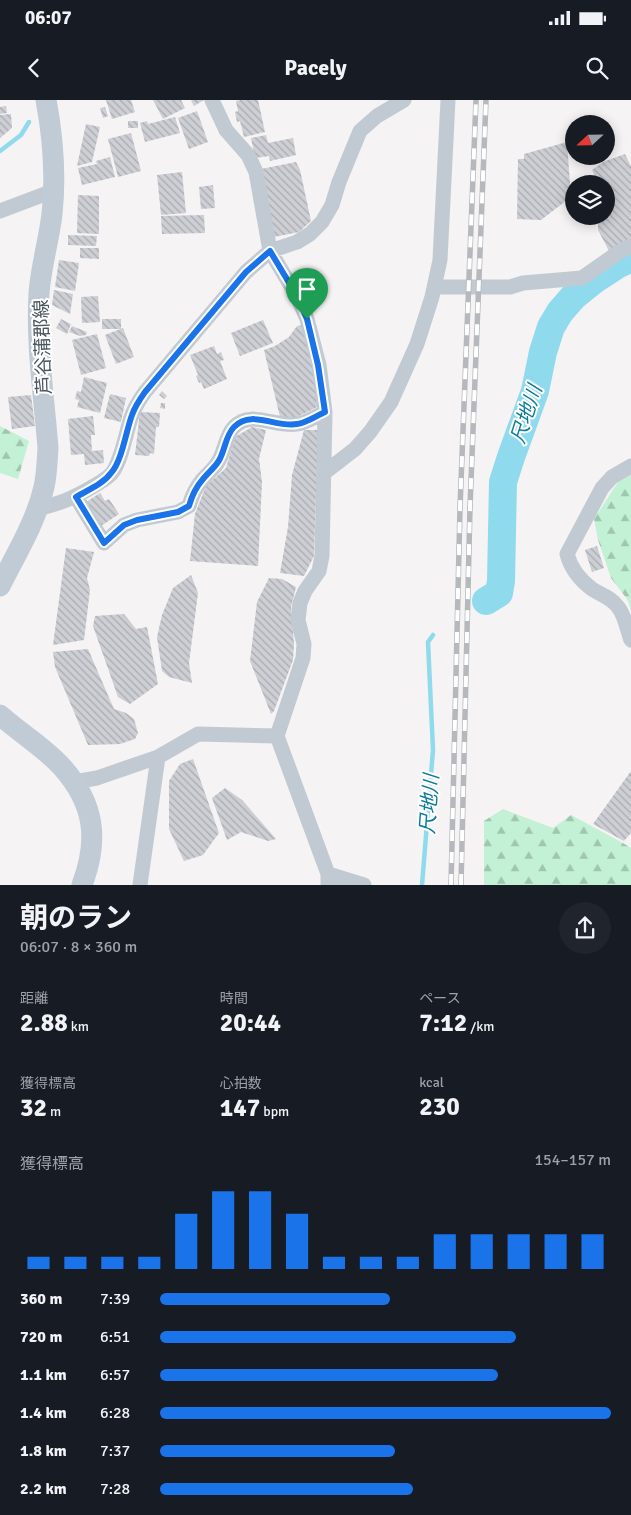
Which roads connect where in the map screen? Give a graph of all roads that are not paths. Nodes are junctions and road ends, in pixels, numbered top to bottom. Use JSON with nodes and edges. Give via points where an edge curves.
{"nodes":[{"id":1,"x":46,"y":100,"type":"edge"},
{"id":2,"x":212,"y":100,"type":"edge"},
{"id":3,"x":404,"y":100,"type":"edge"},
{"id":4,"x":448,"y":100,"type":"edge"},
{"id":5,"x":53,"y":191,"type":"junction"},
{"id":6,"x":0,"y":211,"type":"edge"},
{"id":7,"x":631,"y":246,"type":"edge"},
{"id":8,"x":270,"y":251,"type":"junction"},
{"id":9,"x":435,"y":287,"type":"junction"},
{"id":10,"x":325,"y":412,"type":"junction"},
{"id":11,"x":631,"y":466,"type":"edge"},
{"id":12,"x":324,"y":473,"type":"junction"},
{"id":13,"x":76,"y":497,"type":"junction"},
{"id":14,"x":37,"y":509,"type":"junction"},
{"id":15,"x":0,"y":586,"type":"edge"},
{"id":16,"x":631,"y":640,"type":"edge"},
{"id":17,"x":0,"y":715,"type":"edge"},
{"id":18,"x":277,"y":736,"type":"junction"},
{"id":19,"x":158,"y":757,"type":"junction"},
{"id":20,"x":74,"y":782,"type":"junction"},
{"id":21,"x":328,"y":880,"type":"edge"},
{"id":22,"x":82,"y":885,"type":"edge"},
{"id":23,"x":140,"y":885,"type":"edge"},
{"id":24,"x":364,"y":885,"type":"edge"}],
"edges":[{"from":1,"to":5,"type":"main road","name":"芦谷蒲郡線","via":[[51,126]]},
{"from":2,"to":8,"type":"street","via":[[226,130],[248,155],[256,172]]},
{"from":3,"to":8,"type":"street","via":[[360,131],[332,205],[322,222],[297,242]]},
{"from":4,"to":9,"type":"street","via":[[440,260]]},
{"from":5,"to":6,"type":"street"},
{"from":5,"to":14,"type":"main road","name":"芦谷蒲郡線","via":[[38,326],[48,448],[44,487]]},
{"from":7,"to":9,"type":"street","via":[[582,278],[510,287]]},
{"from":8,"to":10,"type":"street","via":[[307,319]]},
{"from":8,"to":13,"type":"street","via":[[246,272],[137,403],[113,472]]},
{"from":9,"to":12,"type":"street","via":[[417,344],[391,402],[355,449]]},
{"from":10,"to":12,"type":"street"},
{"from":10,"to":13,"type":"street","via":[[298,424],[252,418],[242,421],[233,427],[221,458],[192,494],[189,506],[178,512],[124,525],[104,543]]},
{"from":11,"to":16,"type":"street","via":[[612,477],[602,488],[567,554],[581,579],[609,597],[619,608]]},
{"from":12,"to":18,"type":"street","via":[[319,571],[300,602],[298,620],[304,644],[303,658]]},
{"from":13,"to":14,"type":"street"},
{"from":14,"to":15,"type":"main road","name":"芦谷蒲郡線"},
{"from":17,"to":20,"type":"main road","via":[[62,766]]},
{"from":18,"to":19,"type":"street","via":[[198,734]]},
{"from":18,"to":21,"type":"street"},
{"from":19,"to":20,"type":"street","via":[[97,778]]},
{"from":19,"to":23,"type":"street"},
{"from":20,"to":22,"type":"main road","via":[[84,800],[93,830],[89,868]]},
{"from":21,"to":24,"type":"street"}]}
